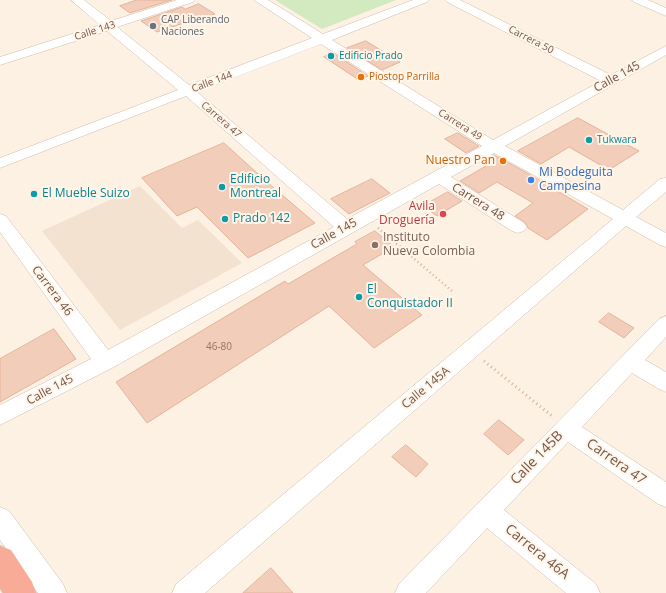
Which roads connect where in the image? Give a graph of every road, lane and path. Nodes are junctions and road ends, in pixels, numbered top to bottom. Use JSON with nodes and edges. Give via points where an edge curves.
{"nodes":[{"id":1,"x":77,"y":0,"type":"edge"},
{"id":2,"x":189,"y":0,"type":"edge"},
{"id":3,"x":260,"y":0,"type":"edge"},
{"id":4,"x":423,"y":0,"type":"edge"},
{"id":5,"x":451,"y":0,"type":"edge"},
{"id":6,"x":638,"y":0,"type":"edge"},
{"id":7,"x":666,"y":12,"type":"edge"},
{"id":8,"x":108,"y":26,"type":"junction"},
{"id":9,"x":323,"y":40,"type":"junction"},
{"id":10,"x":666,"y":50,"type":"edge"},
{"id":11,"x":0,"y":61,"type":"edge"},
{"id":12,"x":610,"y":80,"type":"junction"},
{"id":13,"x":188,"y":91,"type":"junction"},
{"id":14,"x":493,"y":146,"type":"junction"},
{"id":15,"x":0,"y":164,"type":"edge"},
{"id":16,"x":438,"y":176,"type":"junction"},
{"id":17,"x":666,"y":182,"type":"edge"},
{"id":18,"x":365,"y":217,"type":"junction"},
{"id":19,"x":624,"y":218,"type":"junction"},
{"id":20,"x":0,"y":220,"type":"edge"},
{"id":21,"x":345,"y":227,"type":"junction"},
{"id":22,"x":518,"y":227,"type":"dead end"},
{"id":23,"x":666,"y":241,"type":"edge"},
{"id":24,"x":452,"y":291,"type":"dead end"},
{"id":25,"x":666,"y":324,"type":"edge"},
{"id":26,"x":470,"y":350,"type":"junction"},
{"id":27,"x":630,"y":361,"type":"junction"},
{"id":28,"x":105,"y":362,"type":"junction"},
{"id":29,"x":666,"y":383,"type":"edge"},
{"id":30,"x":0,"y":416,"type":"edge"},
{"id":31,"x":566,"y":428,"type":"junction"},
{"id":32,"x":666,"y":496,"type":"edge"},
{"id":33,"x":486,"y":511,"type":"junction"},
{"id":34,"x":0,"y":519,"type":"edge"},
{"id":35,"x":0,"y":561,"type":"edge"},
{"id":36,"x":21,"y":593,"type":"edge"},
{"id":37,"x":54,"y":593,"type":"edge"},
{"id":38,"x":185,"y":593,"type":"edge"},
{"id":39,"x":408,"y":593,"type":"edge"},
{"id":40,"x":587,"y":593,"type":"edge"}],
"edges":[{"from":1,"to":8,"type":"street","name":"Carrera 47"},
{"from":2,"to":8,"type":"street","name":"Calle 143"},
{"from":3,"to":9,"type":"street","name":"Carrera 49"},
{"from":4,"to":9,"type":"street","name":"Calle 144"},
{"from":5,"to":12,"type":"street","name":"Carrera 50"},
{"from":6,"to":7,"type":"street"},
{"from":8,"to":11,"type":"street","name":"Calle 143"},
{"from":8,"to":13,"type":"street","name":"Carrera 47"},
{"from":9,"to":13,"type":"street","name":"Calle 144"},
{"from":9,"to":14,"type":"street","name":"Carrera 49"},
{"from":10,"to":12,"type":"street","name":"Calle 145"},
{"from":12,"to":14,"type":"street","name":"Calle 145"},
{"from":13,"to":15,"type":"street","name":"Calle 144"},
{"from":13,"to":21,"type":"street","name":"Carrera 47"},
{"from":14,"to":16,"type":"street","name":"Calle 145"},
{"from":14,"to":19,"type":"street","name":"Carrera 49"},
{"from":16,"to":18,"type":"street","name":"Calle 145"},
{"from":16,"to":22,"type":"street","name":"Carrera 48"},
{"from":17,"to":19,"type":"street","name":"Calle 145A"},
{"from":18,"to":21,"type":"street","name":"Calle 145"},
{"from":18,"to":24,"type":"path"},
{"from":19,"to":23,"type":"street","name":"Carrera 49"},
{"from":19,"to":26,"type":"street","name":"Calle 145A"},
{"from":20,"to":28,"type":"street","name":"Carrera 46"},
{"from":21,"to":28,"type":"street","name":"Calle 145"},
{"from":25,"to":27,"type":"street","name":"Calle 145B"},
{"from":26,"to":31,"type":"path"},
{"from":26,"to":38,"type":"street","name":"Calle 145A"},
{"from":27,"to":29,"type":"street"},
{"from":27,"to":31,"type":"street","name":"Calle 145B"},
{"from":28,"to":30,"type":"street","name":"Calle 145"},
{"from":31,"to":32,"type":"street","name":"Carrera 47"},
{"from":31,"to":33,"type":"street","name":"Calle 145B"},
{"from":33,"to":39,"type":"street","name":"Calle 145B"},
{"from":33,"to":40,"type":"street","name":"Carrera 46A"},
{"from":34,"to":37,"type":"street"},
{"from":35,"to":36,"type":"highway"}]}
